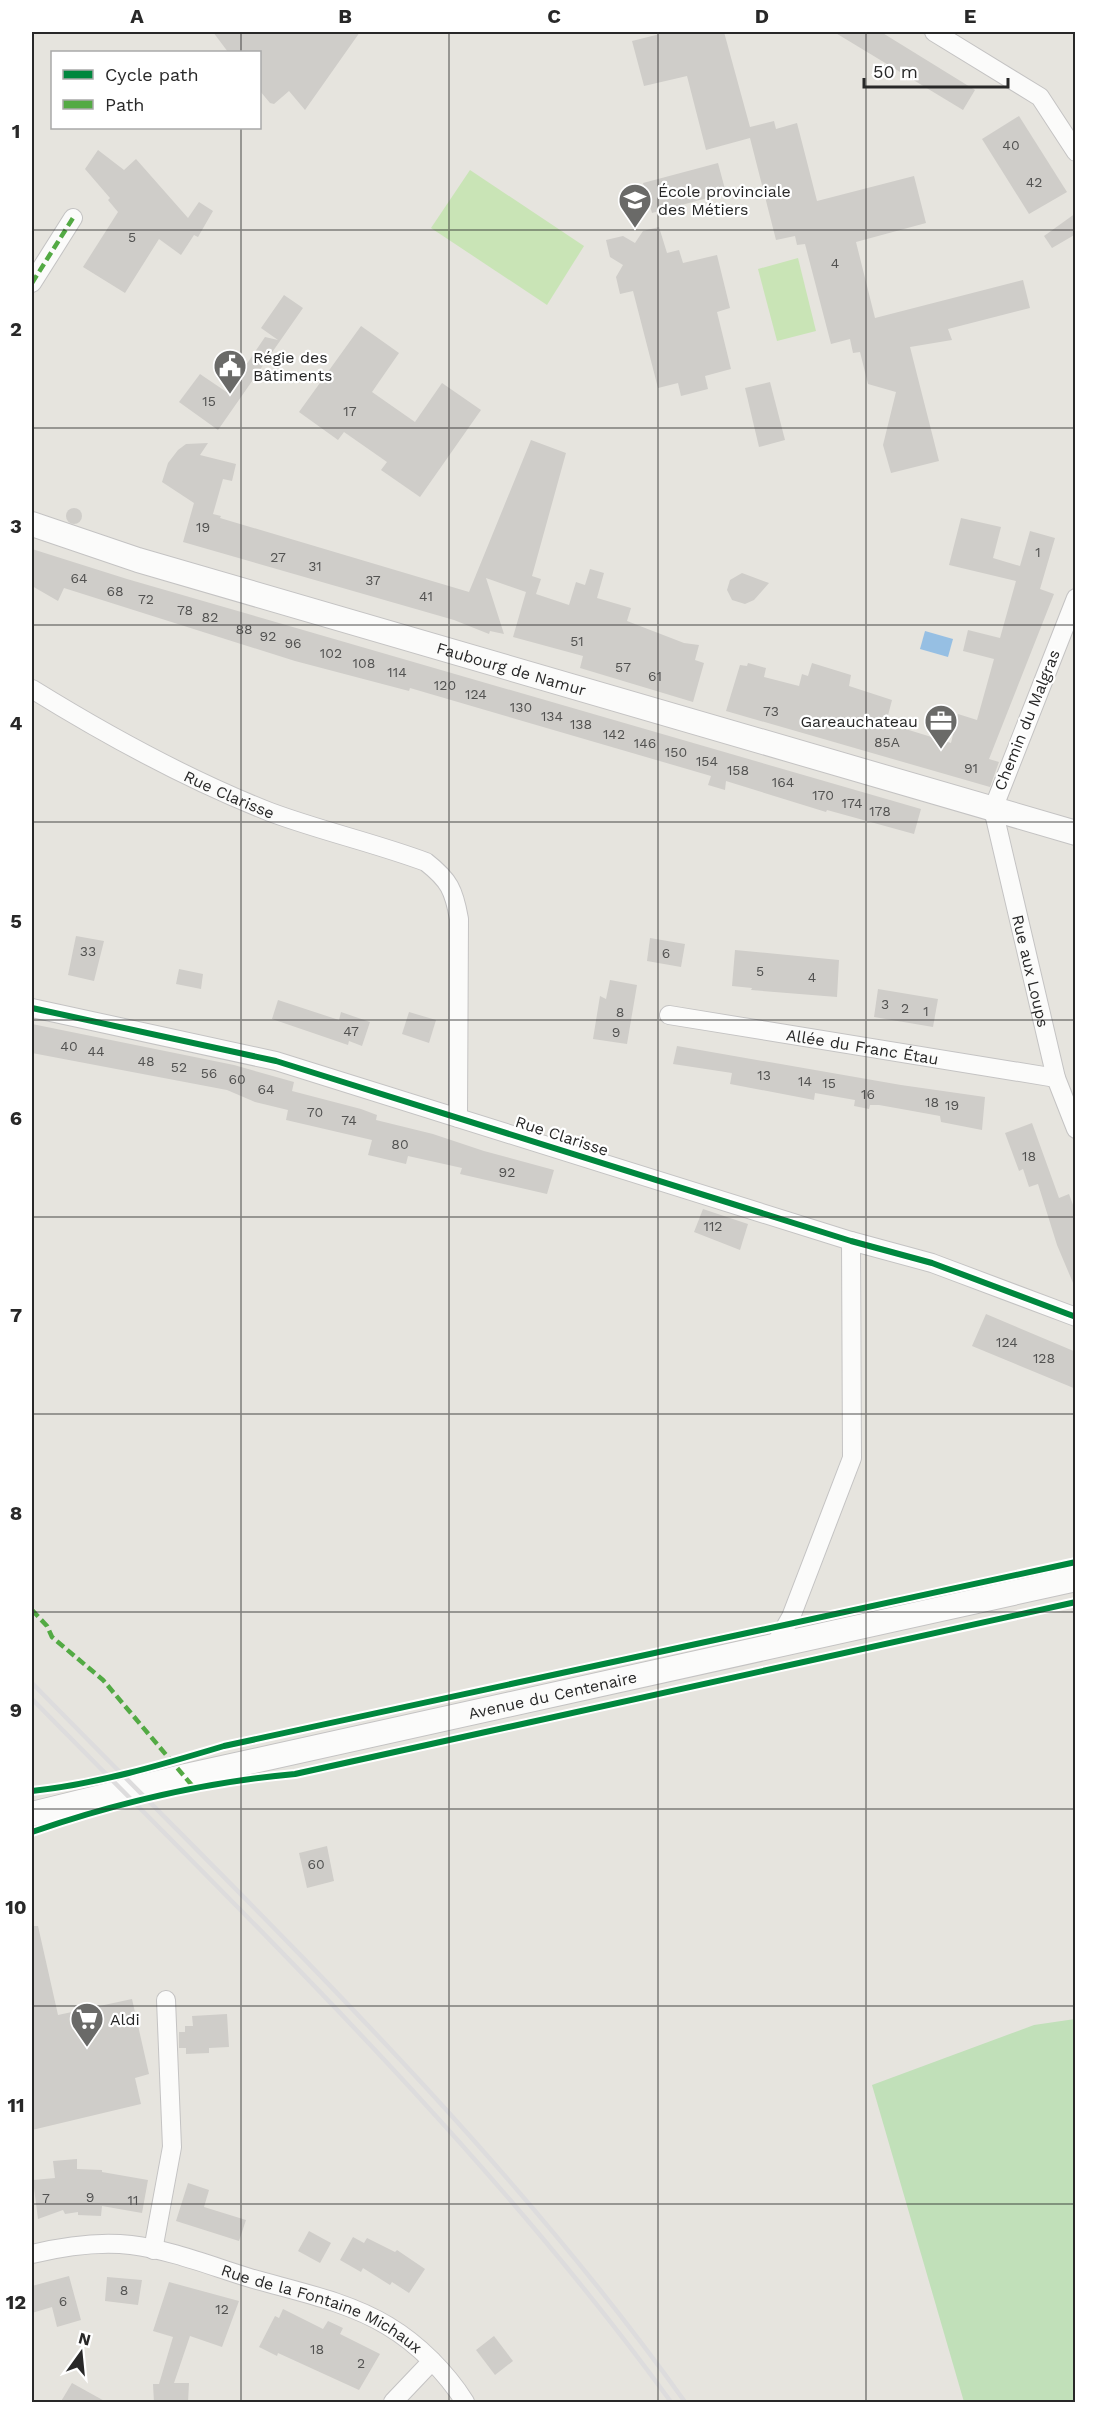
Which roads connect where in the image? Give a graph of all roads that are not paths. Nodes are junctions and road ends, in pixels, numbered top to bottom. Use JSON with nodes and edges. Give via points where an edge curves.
{"nodes":[{"id":1,"x":934,"y":32,"type":"edge"},
{"id":2,"x":960,"y":32,"type":"edge"},
{"id":3,"x":973,"y":54,"type":"junction"},
{"id":4,"x":1076,"y":152,"type":"edge"},
{"id":5,"x":73,"y":218,"type":"dead end"},
{"id":6,"x":32,"y":283,"type":"edge"},
{"id":7,"x":32,"y":524,"type":"edge"},
{"id":8,"x":1076,"y":598,"type":"edge"},
{"id":9,"x":32,"y":689,"type":"edge"},
{"id":10,"x":993,"y":810,"type":"junction"},
{"id":11,"x":1076,"y":833,"type":"edge"},
{"id":12,"x":32,"y":1008,"type":"edge"},
{"id":13,"x":669,"y":1015,"type":"dead end"},
{"id":14,"x":1056,"y":1078,"type":"junction"},
{"id":15,"x":458,"y":1118,"type":"junction"},
{"id":16,"x":1076,"y":1129,"type":"edge"},
{"id":17,"x":851,"y":1240,"type":"junction"},
{"id":18,"x":1076,"y":1317,"type":"edge"},
{"id":19,"x":1076,"y":1579,"type":"edge"},
{"id":20,"x":775,"y":1645,"type":"junction"},
{"id":21,"x":32,"y":1814,"type":"edge"},
{"id":22,"x":166,"y":2000,"type":"dead end"},
{"id":23,"x":153,"y":2250,"type":"junction"},
{"id":24,"x":32,"y":2254,"type":"edge"},
{"id":25,"x":432,"y":2361,"type":"junction"},
{"id":26,"x":393,"y":2403,"type":"edge"},
{"id":27,"x":465,"y":2403,"type":"edge"}],
"edges":[{"from":1,"to":3,"type":"street"},
{"from":2,"to":3,"type":"street"},
{"from":3,"to":4,"type":"street","via":[[1040,97]]},
{"from":5,"to":6,"type":"street"},
{"from":7,"to":10,"type":"street","name":"Faubourg de Namur","via":[[138,560]]},
{"from":8,"to":10,"type":"street","name":"Chemin du Malgras"},
{"from":9,"to":15,"type":"street","name":"Rue Clarisse","via":[[118,741],[209,786],[271,812],[426,862],[445,877],[455,897],[459,919]]},
{"from":10,"to":11,"type":"street","name":"Faubourg de Namur"},
{"from":10,"to":14,"type":"street","name":"Rue aux Loups"},
{"from":12,"to":15,"type":"street","name":"Rue Clarisse","via":[[276,1061]]},
{"from":13,"to":14,"type":"street","name":"Allée du Franc Étau"},
{"from":14,"to":16,"type":"street","name":"Rue aux Loups"},
{"from":15,"to":17,"type":"street","name":"Rue Clarisse"},
{"from":17,"to":18,"type":"street","name":"Rue Clarisse","via":[[932,1263]]},
{"from":17,"to":20,"type":"street","via":[[852,1458],[791,1617]]},
{"from":19,"to":20,"type":"street","name":"Avenue du Centenaire"},
{"from":20,"to":21,"type":"street","name":"Avenue du Centenaire"},
{"from":22,"to":23,"type":"street","via":[[172,2147]]},
{"from":23,"to":24,"type":"street","name":"Rue de la Fontaine Michaux","via":[[97,2244]]},
{"from":23,"to":25,"type":"street","name":"Rue de la Fontaine Michaux","via":[[368,2315],[389,2326]]},
{"from":25,"to":26,"type":"street"},
{"from":25,"to":27,"type":"street","name":"Rue de la Fontaine Michaux"}]}
